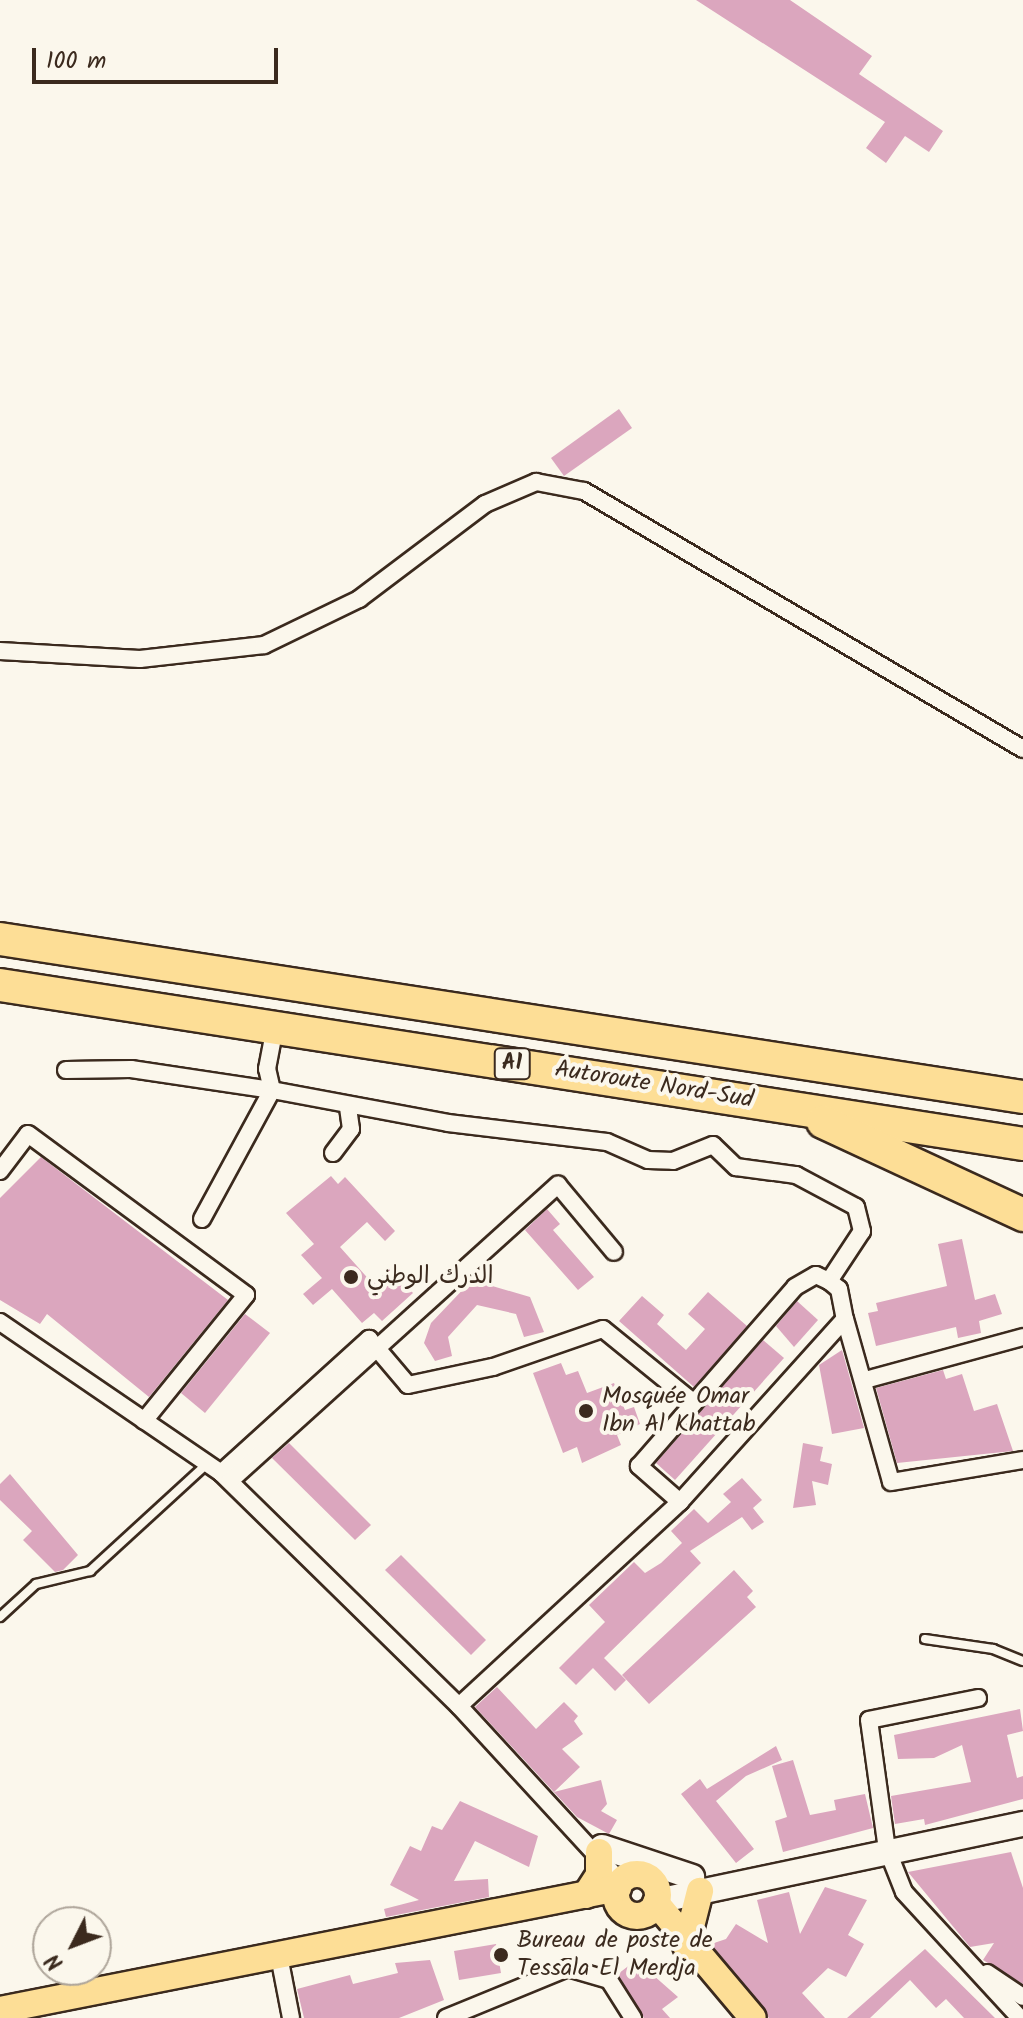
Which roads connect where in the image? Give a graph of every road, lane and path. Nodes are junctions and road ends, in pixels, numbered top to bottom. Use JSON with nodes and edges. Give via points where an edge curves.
{"nodes":[{"id":1,"x":0,"y":651,"type":"edge"},
{"id":2,"x":1023,"y":749,"type":"edge"},
{"id":3,"x":5,"y":939,"type":"edge"},
{"id":4,"x":0,"y":985,"type":"edge"},
{"id":5,"x":275,"y":1027,"type":"junction"},
{"id":6,"x":66,"y":1070,"type":"dead end"},
{"id":7,"x":272,"y":1090,"type":"junction"},
{"id":8,"x":1023,"y":1097,"type":"edge"},
{"id":9,"x":348,"y":1107,"type":"junction"},
{"id":10,"x":800,"y":1108,"type":"junction"},
{"id":11,"x":1023,"y":1144,"type":"edge"},
{"id":12,"x":333,"y":1153,"type":"dead end"},
{"id":13,"x":0,"y":1171,"type":"edge"},
{"id":14,"x":1023,"y":1215,"type":"edge"},
{"id":15,"x":202,"y":1219,"type":"dead end"},
{"id":16,"x":614,"y":1252,"type":"dead end"},
{"id":17,"x":829,"y":1281,"type":"junction"},
{"id":18,"x":845,"y":1319,"type":"junction"},
{"id":19,"x":0,"y":1322,"type":"edge"},
{"id":20,"x":1023,"y":1337,"type":"edge"},
{"id":21,"x":375,"y":1348,"type":"junction"},
{"id":22,"x":865,"y":1380,"type":"junction"},
{"id":23,"x":694,"y":1403,"type":"junction"},
{"id":24,"x":144,"y":1421,"type":"junction"},
{"id":25,"x":1023,"y":1460,"type":"edge"},
{"id":26,"x":220,"y":1472,"type":"junction"},
{"id":27,"x":680,"y":1502,"type":"junction"},
{"id":28,"x":0,"y":1617,"type":"edge"},
{"id":29,"x":925,"y":1639,"type":"dead end"},
{"id":30,"x":1023,"y":1661,"type":"edge"},
{"id":31,"x":978,"y":1698,"type":"dead end"},
{"id":32,"x":459,"y":1706,"type":"junction"},
{"id":33,"x":1023,"y":1824,"type":"edge"},
{"id":34,"x":596,"y":1846,"type":"junction"},
{"id":35,"x":887,"y":1849,"type":"junction"},
{"id":36,"x":696,"y":1884,"type":"junction"},
{"id":37,"x":638,"y":1894,"type":"junction"},
{"id":38,"x":586,"y":1895,"type":"junction"},
{"id":39,"x":543,"y":1907,"type":"junction"},
{"id":40,"x":686,"y":1946,"type":"junction"},
{"id":41,"x":279,"y":1956,"type":"junction"},
{"id":42,"x":963,"y":1956,"type":"junction"},
{"id":43,"x":1023,"y":1997,"type":"edge"},
{"id":44,"x":0,"y":2010,"type":"edge"},
{"id":45,"x":291,"y":2018,"type":"edge"},
{"id":46,"x":446,"y":2018,"type":"edge"},
{"id":47,"x":633,"y":2018,"type":"edge"},
{"id":48,"x":753,"y":2018,"type":"edge"},
{"id":49,"x":1020,"y":2018,"type":"edge"}],
"edges":[{"from":1,"to":2,"type":"street","via":[[140,659],[264,645],[359,599],[485,504],[536,482],[584,491]]},
{"from":3,"to":8,"type":"highway","name":"Autoroute Nord-Sud","number":"A1"},
{"from":4,"to":5,"type":"highway","name":"Autoroute Nord-Sud","number":"A1"},
{"from":5,"to":7,"type":"street","via":[[267,1069]]},
{"from":5,"to":10,"type":"highway","name":"Autoroute Nord-Sud","number":"A1"},
{"from":6,"to":7,"type":"street","via":[[131,1069]]},
{"from":7,"to":9,"type":"street"},
{"from":7,"to":15,"type":"street"},
{"from":9,"to":12,"type":"street","via":[[351,1129]]},
{"from":9,"to":17,"type":"street","via":[[607,1142],[648,1160],[673,1161],[713,1145],[736,1167],[796,1175],[856,1207],[862,1231]]},
{"from":10,"to":11,"type":"highway","name":"Autoroute Nord-Sud","number":"A1"},
{"from":10,"to":14,"type":"highway"},
{"from":13,"to":24,"type":"street","via":[[28,1134],[246,1295]]},
{"from":16,"to":21,"type":"street","via":[[558,1185]]},
{"from":17,"to":18,"type":"street","via":[[839,1289]]},
{"from":17,"to":23,"type":"street","via":[[816,1275],[795,1287]]},
{"from":18,"to":22,"type":"street"},
{"from":18,"to":27,"type":"street"},
{"from":19,"to":24,"type":"street"},
{"from":20,"to":22,"type":"street"},
{"from":21,"to":23,"type":"street","via":[[408,1385],[493,1367],[603,1329]]},
{"from":21,"to":26,"type":"street","via":[[369,1339]]},
{"from":22,"to":25,"type":"street","via":[[891,1482]]},
{"from":23,"to":27,"type":"street","via":[[639,1466]]},
{"from":24,"to":26,"type":"street"},
{"from":26,"to":28,"type":"lane","via":[[90,1571],[36,1584]]},
{"from":26,"to":32,"type":"street"},
{"from":27,"to":32,"type":"street"},
{"from":29,"to":30,"type":"lane","via":[[993,1649]]},
{"from":31,"to":35,"type":"street","via":[[869,1720]]},
{"from":32,"to":34,"type":"street"},
{"from":33,"to":35,"type":"main road"},
{"from":34,"to":36,"type":"main road"},
{"from":34,"to":37,"type":"street"},
{"from":34,"to":38,"type":"main road","via":[[599,1875]]},
{"from":35,"to":36,"type":"main road"},
{"from":35,"to":42,"type":"street","via":[[904,1892]]},
{"from":36,"to":37,"type":"main road"},
{"from":36,"to":40,"type":"main road"},
{"from":37,"to":38,"type":"main road"},
{"from":37,"to":39,"type":"main road"},
{"from":37,"to":40,"type":"main road"},
{"from":38,"to":39,"type":"main road"},
{"from":39,"to":41,"type":"main road"},
{"from":40,"to":48,"type":"main road"},
{"from":41,"to":44,"type":"main road"},
{"from":41,"to":45,"type":"street"},
{"from":42,"to":43,"type":"street"},
{"from":42,"to":49,"type":"street"},
{"from":46,"to":47,"type":"street","via":[[568,1968],[609,1980]]}]}
